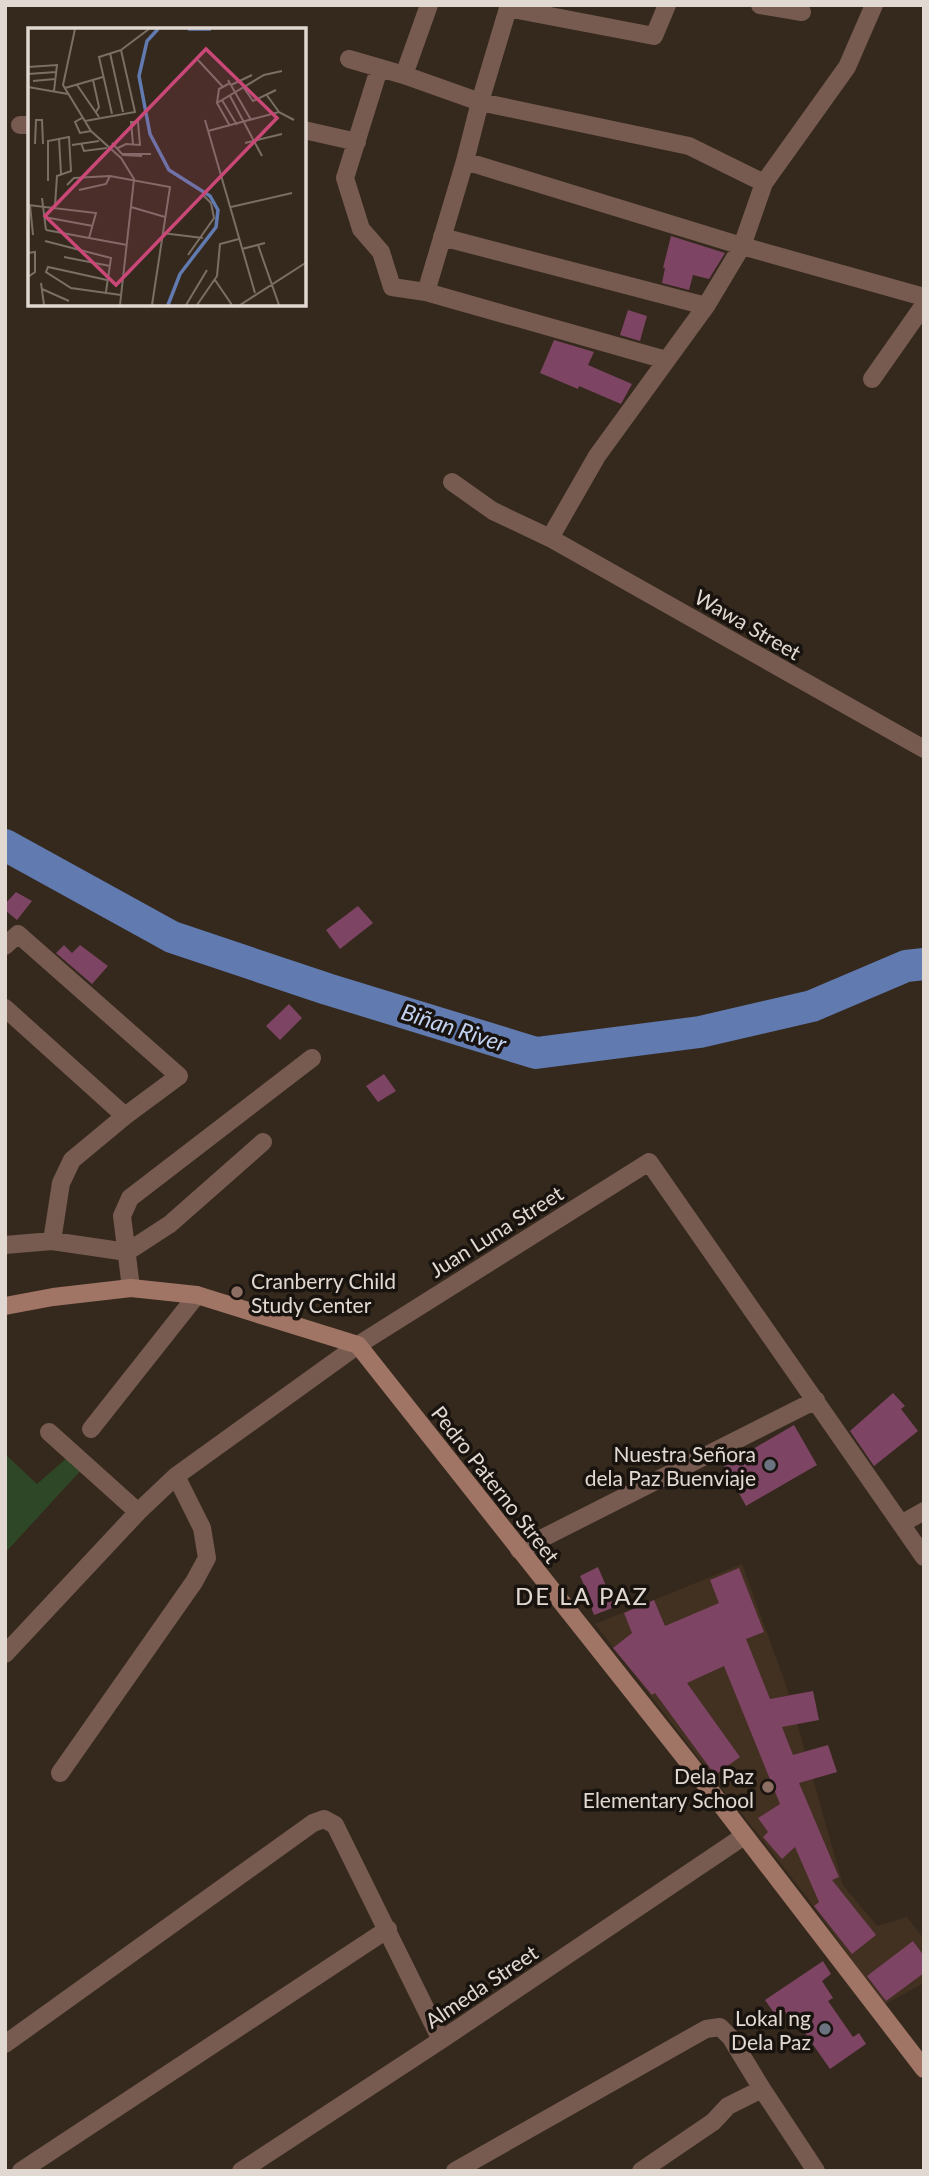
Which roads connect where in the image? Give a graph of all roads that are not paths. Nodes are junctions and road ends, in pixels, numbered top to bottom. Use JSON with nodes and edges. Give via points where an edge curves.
{"nodes":[{"id":1,"x":429,"y":5,"type":"edge"},
{"id":2,"x":667,"y":5,"type":"edge"},
{"id":3,"x":760,"y":5,"type":"edge"},
{"id":4,"x":874,"y":5,"type":"edge"},
{"id":5,"x":508,"y":7,"type":"edge"},
{"id":6,"x":802,"y":12,"type":"dead end"},
{"id":7,"x":349,"y":59,"type":"dead end"},
{"id":8,"x":379,"y":69,"type":"junction"},
{"id":9,"x":404,"y":75,"type":"junction"},
{"id":10,"x":480,"y":102,"type":"junction"},
{"id":11,"x":306,"y":130,"type":"edge"},
{"id":12,"x":357,"y":142,"type":"junction"},
{"id":13,"x":466,"y":161,"type":"junction"},
{"id":14,"x":764,"y":183,"type":"junction"},
{"id":15,"x":442,"y":237,"type":"junction"},
{"id":16,"x":742,"y":246,"type":"junction"},
{"id":17,"x":426,"y":292,"type":"junction"},
{"id":18,"x":924,"y":297,"type":"edge"},
{"id":19,"x":924,"y":305,"type":"edge"},
{"id":20,"x":706,"y":306,"type":"junction"},
{"id":21,"x":666,"y":360,"type":"junction"},
{"id":22,"x":872,"y":379,"type":"dead end"},
{"id":23,"x":452,"y":482,"type":"dead end"},
{"id":24,"x":550,"y":538,"type":"junction"},
{"id":25,"x":924,"y":750,"type":"edge"},
{"id":26,"x":5,"y":946,"type":"edge"},
{"id":27,"x":5,"y":1008,"type":"edge"},
{"id":28,"x":312,"y":1058,"type":"dead end"},
{"id":29,"x":125,"y":1116,"type":"junction"},
{"id":30,"x":262,"y":1142,"type":"dead end"},
{"id":31,"x":52,"y":1241,"type":"junction"},
{"id":32,"x":5,"y":1245,"type":"edge"},
{"id":33,"x":127,"y":1252,"type":"junction"},
{"id":34,"x":131,"y":1288,"type":"junction"},
{"id":35,"x":197,"y":1295,"type":"junction"},
{"id":36,"x":5,"y":1306,"type":"edge"},
{"id":37,"x":358,"y":1345,"type":"junction"},
{"id":38,"x":816,"y":1400,"type":"junction"},
{"id":39,"x":91,"y":1430,"type":"dead end"},
{"id":40,"x":49,"y":1433,"type":"dead end"},
{"id":41,"x":176,"y":1476,"type":"junction"},
{"id":42,"x":924,"y":1511,"type":"edge"},
{"id":43,"x":138,"y":1512,"type":"junction"},
{"id":44,"x":901,"y":1524,"type":"junction"},
{"id":45,"x":519,"y":1550,"type":"junction"},
{"id":46,"x":924,"y":1557,"type":"edge"},
{"id":47,"x":5,"y":1654,"type":"edge"},
{"id":48,"x":60,"y":1773,"type":"dead end"},
{"id":49,"x":744,"y":1836,"type":"junction"},
{"id":50,"x":388,"y":1929,"type":"junction"},
{"id":51,"x":441,"y":2040,"type":"junction"},
{"id":52,"x":5,"y":2044,"type":"edge"},
{"id":53,"x":924,"y":2070,"type":"edge"},
{"id":54,"x":762,"y":2089,"type":"junction"},
{"id":55,"x":22,"y":2171,"type":"edge"},
{"id":56,"x":241,"y":2171,"type":"edge"},
{"id":57,"x":455,"y":2171,"type":"edge"},
{"id":58,"x":641,"y":2171,"type":"edge"},
{"id":59,"x":816,"y":2171,"type":"edge"}],
"edges":[{"from":1,"to":9,"type":"street"},
{"from":2,"to":5,"type":"street","via":[[654,36]]},
{"from":3,"to":6,"type":"street"},
{"from":4,"to":14,"type":"street","via":[[847,67]]},
{"from":5,"to":10,"type":"street"},
{"from":7,"to":8,"type":"street"},
{"from":8,"to":9,"type":"street"},
{"from":8,"to":12,"type":"street"},
{"from":9,"to":10,"type":"street"},
{"from":10,"to":13,"type":"street"},
{"from":10,"to":14,"type":"street","via":[[689,146]]},
{"from":11,"to":12,"type":"street"},
{"from":12,"to":17,"type":"street","via":[[345,178],[361,229],[380,252],[392,287]]},
{"from":13,"to":15,"type":"street"},
{"from":13,"to":16,"type":"street"},
{"from":14,"to":16,"type":"street"},
{"from":15,"to":17,"type":"street"},
{"from":15,"to":20,"type":"street"},
{"from":16,"to":18,"type":"street"},
{"from":16,"to":20,"type":"street"},
{"from":17,"to":21,"type":"street"},
{"from":19,"to":22,"type":"street"},
{"from":20,"to":21,"type":"street"},
{"from":21,"to":24,"type":"street","via":[[597,456]]},
{"from":23,"to":24,"type":"street","name":"Wawa Street","via":[[494,511]]},
{"from":24,"to":25,"type":"street","name":"Wawa Street"},
{"from":26,"to":29,"type":"street","via":[[19,934],[179,1076]]},
{"from":27,"to":29,"type":"street"},
{"from":28,"to":33,"type":"street","via":[[130,1198],[122,1216]]},
{"from":29,"to":31,"type":"street","via":[[72,1160],[61,1183]]},
{"from":30,"to":33,"type":"street","via":[[170,1224]]},
{"from":31,"to":32,"type":"street"},
{"from":31,"to":33,"type":"street"},
{"from":33,"to":34,"type":"street"},
{"from":34,"to":35,"type":"street"},
{"from":34,"to":36,"type":"street"},
{"from":35,"to":37,"type":"street"},
{"from":35,"to":39,"type":"street"},
{"from":37,"to":38,"type":"street","name":"Juan Luna Street","via":[[649,1162]]},
{"from":37,"to":41,"type":"street","name":"Juan Luna Street"},
{"from":37,"to":45,"type":"street","name":"Pedro Paterno Street"},
{"from":38,"to":44,"type":"street","name":"Juan Luna Street"},
{"from":38,"to":45,"type":"street"},
{"from":40,"to":43,"type":"street"},
{"from":41,"to":43,"type":"street","name":"Juan Luna Street"},
{"from":41,"to":48,"type":"street","via":[[202,1528],[207,1558]]},
{"from":42,"to":44,"type":"street"},
{"from":43,"to":47,"type":"street","name":"Juan Luna Street"},
{"from":44,"to":46,"type":"street","name":"Juan Luna Street"},
{"from":45,"to":49,"type":"street","name":"Pedro Paterno Street"},
{"from":49,"to":51,"type":"street","name":"Almeda Street"},
{"from":49,"to":53,"type":"street","name":"Pedro Paterno Street"},
{"from":50,"to":51,"type":"street"},
{"from":50,"to":52,"type":"street","via":[[335,1825],[324,1819]]},
{"from":50,"to":55,"type":"street"},
{"from":51,"to":56,"type":"street","name":"Almeda Street"},
{"from":54,"to":57,"type":"street","via":[[731,2038],[720,2027],[706,2029]]},
{"from":54,"to":58,"type":"street","via":[[728,2106],[713,2122]]},
{"from":54,"to":59,"type":"street"}]}
